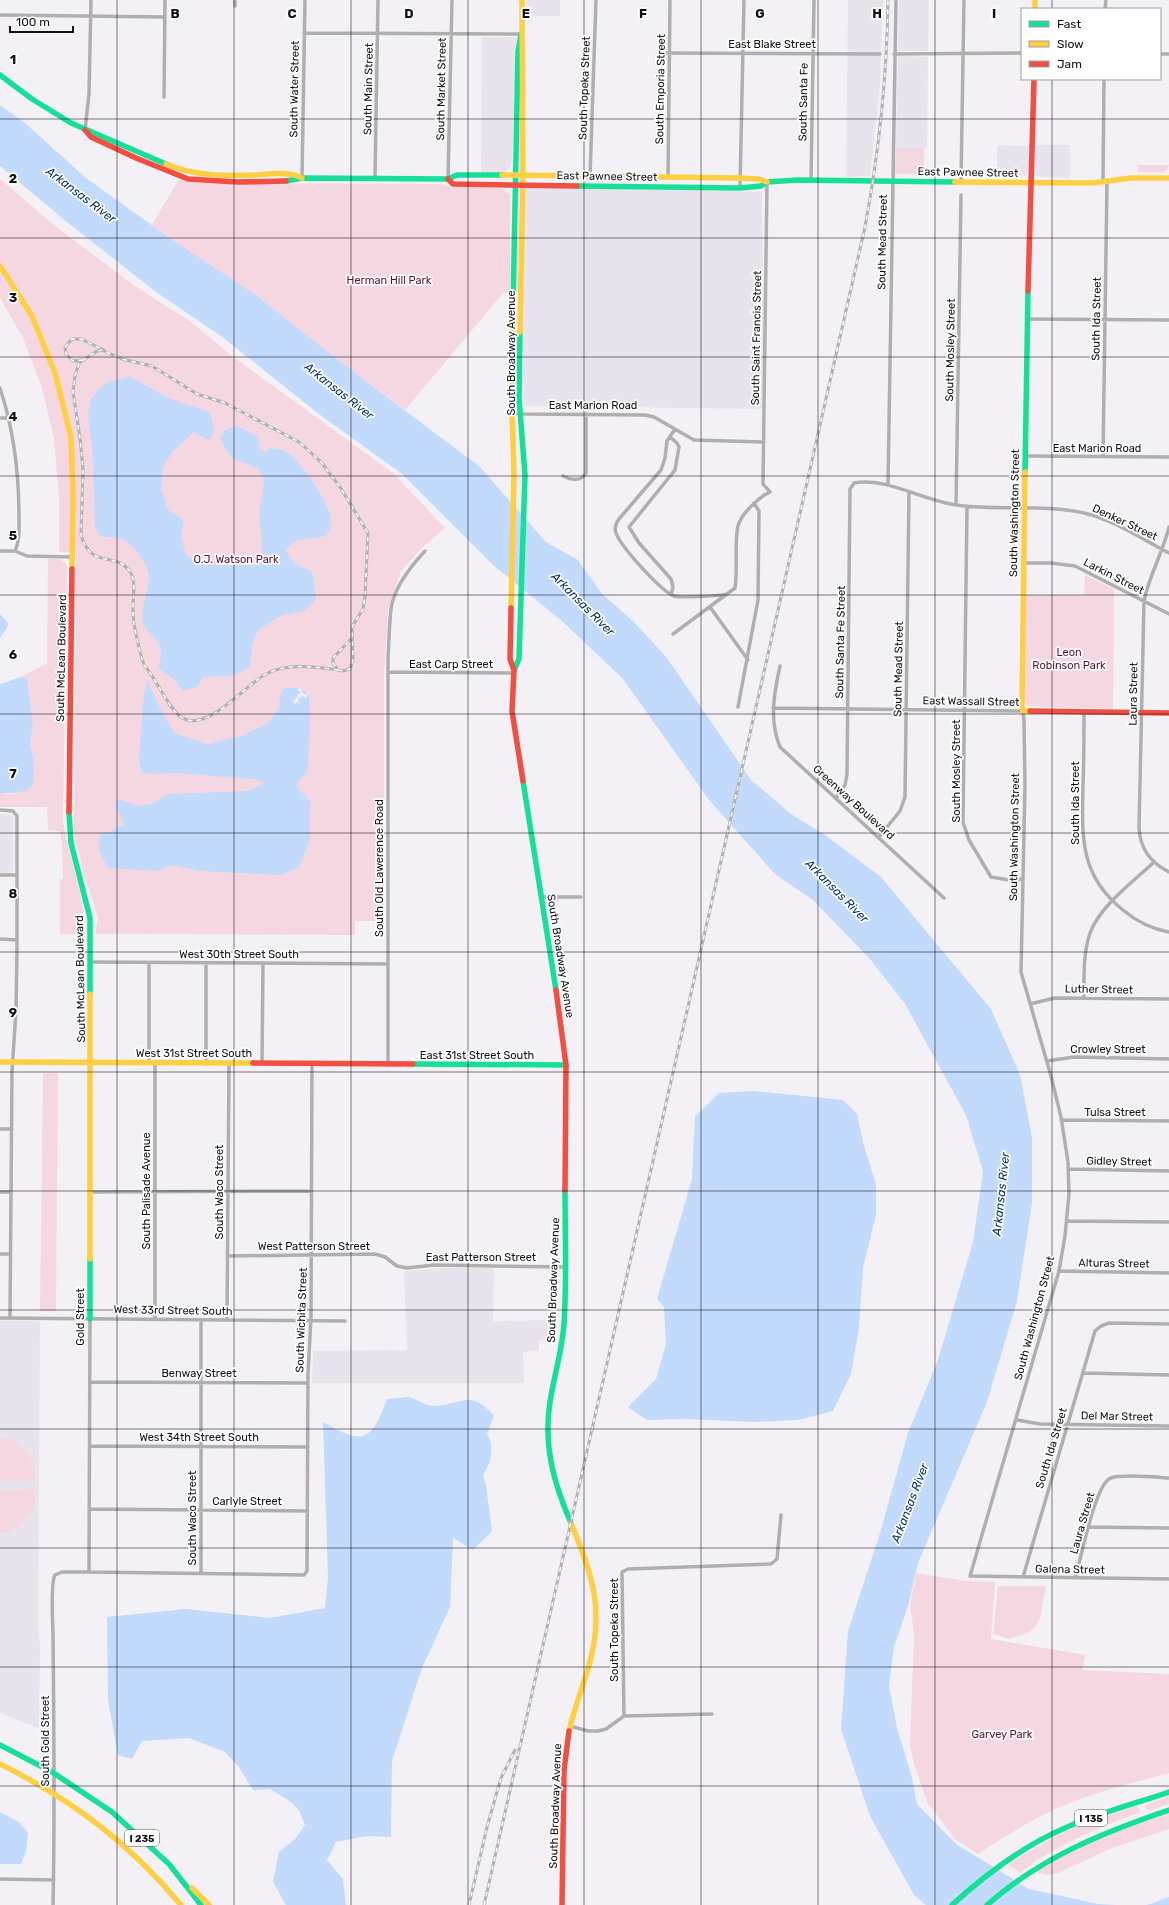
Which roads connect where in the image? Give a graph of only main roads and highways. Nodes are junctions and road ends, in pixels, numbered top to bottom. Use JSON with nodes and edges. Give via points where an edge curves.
{"nodes":[{"id":1,"x":522,"y":0,"type":"edge"},
{"id":2,"x":521,"y":34,"type":"junction"},
{"id":3,"x":0,"y":75,"type":"edge"},
{"id":4,"x":1034,"y":80,"type":"edge"},
{"id":5,"x":515,"y":175,"type":"junction"},
{"id":6,"x":523,"y":175,"type":"junction"},
{"id":7,"x":1169,"y":178,"type":"edge"},
{"id":8,"x":448,"y":179,"type":"junction"},
{"id":9,"x":767,"y":182,"type":"junction"},
{"id":10,"x":1032,"y":183,"type":"junction"},
{"id":11,"x":515,"y":185,"type":"junction"},
{"id":12,"x":522,"y":185,"type":"junction"},
{"id":13,"x":0,"y":266,"type":"edge"},
{"id":14,"x":514,"y":671,"type":"junction"},
{"id":15,"x":1023,"y":711,"type":"joint"},
{"id":16,"x":1169,"y":713,"type":"edge"},
{"id":17,"x":0,"y":1062,"type":"edge"},
{"id":18,"x":90,"y":1063,"type":"junction"},
{"id":19,"x":388,"y":1065,"type":"joint"},
{"id":20,"x":566,"y":1065,"type":"junction"},
{"id":21,"x":90,"y":1319,"type":"road end"},
{"id":22,"x":0,"y":1746,"type":"edge"},
{"id":23,"x":0,"y":1764,"type":"edge"},
{"id":24,"x":1169,"y":1792,"type":"edge"},
{"id":25,"x":1169,"y":1810,"type":"edge"},
{"id":26,"x":177,"y":1874,"type":"junction"},
{"id":27,"x":181,"y":1905,"type":"edge"},
{"id":28,"x":201,"y":1905,"type":"edge"},
{"id":29,"x":208,"y":1905,"type":"edge"},
{"id":30,"x":562,"y":1905,"type":"edge"},
{"id":31,"x":952,"y":1905,"type":"edge"},
{"id":32,"x":987,"y":1905,"type":"edge"}],
"edges":[{"from":1,"to":2,"type":"main road","name":"South Broadway Avenue"},
{"from":2,"to":5,"type":"main road","name":"South Broadway Avenue","via":[[518,52]]},
{"from":2,"to":6,"type":"main road","name":"South Broadway Avenue"},
{"from":3,"to":8,"type":"main road","name":"East Pawnee Street","via":[[40,104],[85,130],[91,137],[188,179],[238,182],[283,182],[302,178]]},
{"from":4,"to":10,"type":"main road","name":"South Washington Street"},
{"from":5,"to":6,"type":"main road","name":"East Pawnee Street"},
{"from":5,"to":8,"type":"main road","name":"East Pawnee Street","via":[[457,175]]},
{"from":5,"to":11,"type":"main road","name":"South Broadway Avenue"},
{"from":6,"to":9,"type":"main road","name":"East Pawnee Street","via":[[740,178]]},
{"from":6,"to":12,"type":"main road","name":"South Broadway Avenue"},
{"from":7,"to":10,"type":"main road","name":"East Pawnee Street"},
{"from":8,"to":11,"type":"main road","name":"East Pawnee Street","via":[[453,184]]},
{"from":9,"to":10,"type":"main road","name":"East Pawnee Street","via":[[892,180]]},
{"from":9,"to":12,"type":"main road","name":"East Pawnee Street","via":[[761,186],[740,188]]},
{"from":10,"to":15,"type":"main road","name":"South Washington Street","via":[[1026,318]]},
{"from":11,"to":12,"type":"main road","name":"East Pawnee Street"},
{"from":11,"to":14,"type":"main road","name":"South Broadway Avenue","via":[[512,413],[514,473],[510,659]]},
{"from":12,"to":14,"type":"main road","name":"South Broadway Avenue","via":[[520,414],[525,475],[521,625],[519,659]]},
{"from":13,"to":18,"type":"main road","name":"South McLean Boulevard","via":[[32,316],[55,373],[70,437],[73,496],[69,818],[71,843],[90,918]]},
{"from":14,"to":20,"type":"main road","name":"South Broadway Avenue","via":[[512,711]]},
{"from":15,"to":16,"type":"main road","name":"East Wassall Street"},
{"from":17,"to":18,"type":"main road","name":"West 31st Street South"},
{"from":18,"to":19,"type":"main road","name":"West 31st Street South"},
{"from":18,"to":21,"type":"main road","name":"Gold Street"},
{"from":19,"to":20,"type":"main road","name":"East 31st Street South"},
{"from":20,"to":30,"type":"main road","name":"South Broadway Avenue","via":[[563,1339],[547,1412],[548,1451],[554,1478],[591,1576],[597,1605],[595,1645],[566,1740],[563,1779]]},
{"from":22,"to":26,"type":"main road","number":"I 235","via":[[71,1783],[112,1812]]},
{"from":23,"to":27,"type":"main road","number":"I 235","via":[[33,1779],[71,1802],[117,1837],[162,1880]]},
{"from":24,"to":31,"type":"main road","number":"I 135","via":[[1082,1821],[1058,1832],[986,1875]]},
{"from":25,"to":32,"type":"main road","number":"I 135","via":[[1084,1840],[1033,1869]]},
{"from":26,"to":28,"type":"main road","number":"I 235"},
{"from":26,"to":29,"type":"main road"}]}
